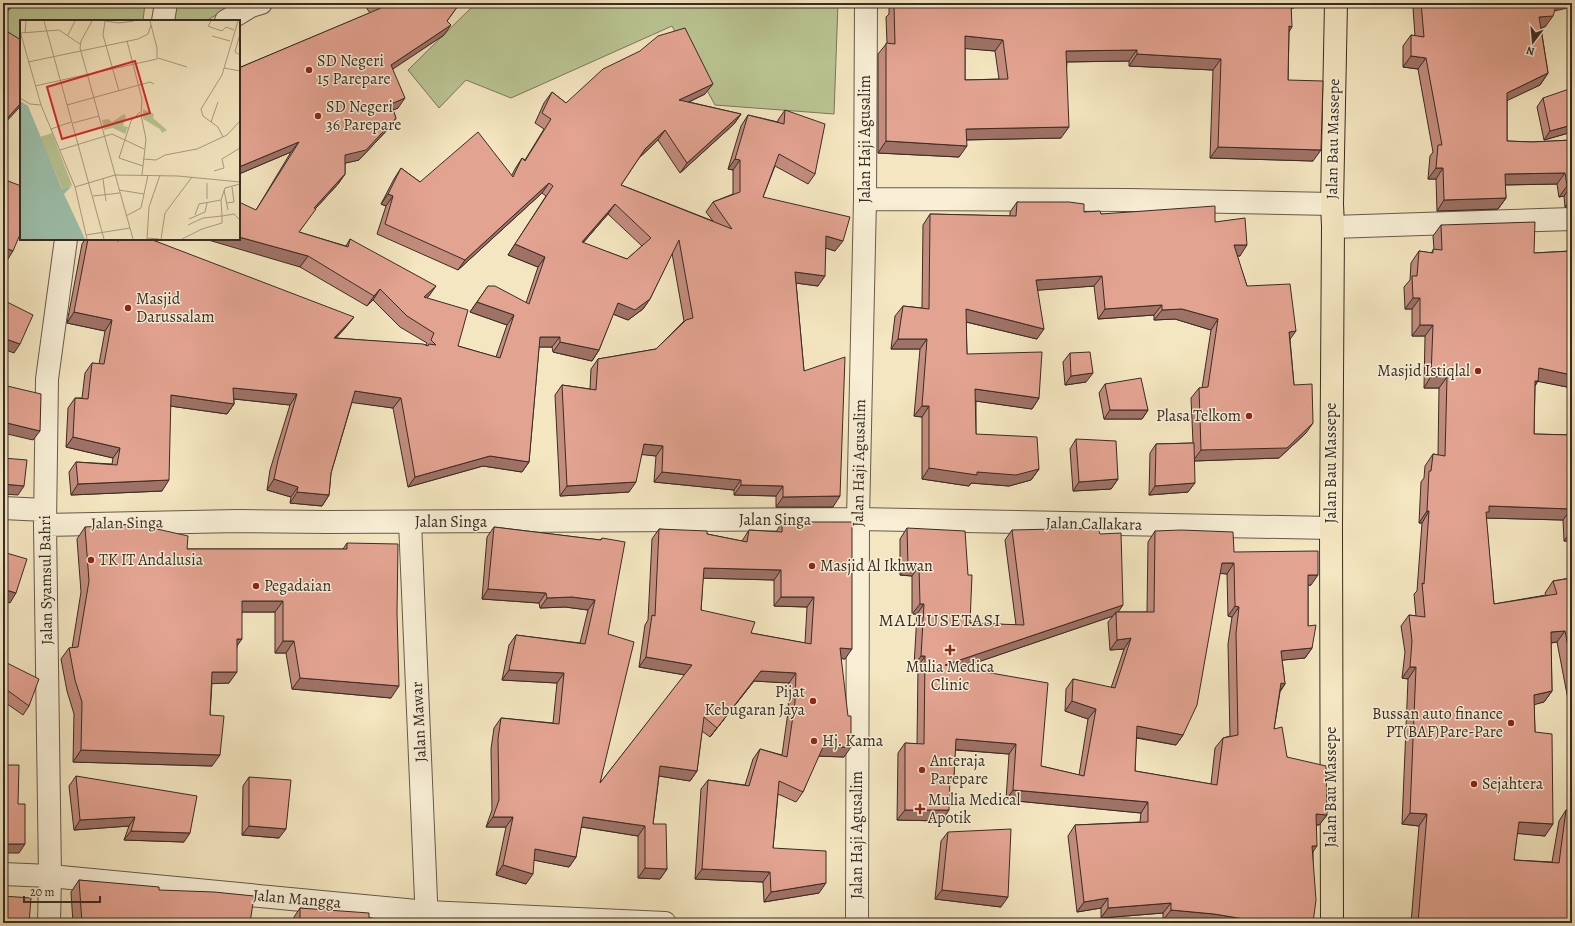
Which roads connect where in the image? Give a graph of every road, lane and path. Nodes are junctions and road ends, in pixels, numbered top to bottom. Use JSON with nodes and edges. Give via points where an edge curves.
{"nodes":[{"id":1,"x":166,"y":3,"type":"edge"},
{"id":2,"x":866,"y":3,"type":"edge"},
{"id":3,"x":1336,"y":3,"type":"edge"},
{"id":4,"x":254,"y":4,"type":"edge"},
{"id":5,"x":163,"y":20,"type":"edge"},
{"id":6,"x":228,"y":20,"type":"edge"},
{"id":7,"x":865,"y":199,"type":"junction"},
{"id":8,"x":1332,"y":204,"type":"junction"},
{"id":9,"x":1572,"y":220,"type":"edge"},
{"id":10,"x":1333,"y":227,"type":"junction"},
{"id":11,"x":66,"y":240,"type":"edge"},
{"id":12,"x":3,"y":508,"type":"edge"},
{"id":13,"x":45,"y":518,"type":"junction"},
{"id":14,"x":858,"y":519,"type":"junction"},
{"id":15,"x":410,"y":522,"type":"junction"},
{"id":16,"x":1331,"y":528,"type":"junction"},
{"id":17,"x":3,"y":874,"type":"edge"},
{"id":18,"x":50,"y":876,"type":"junction"},
{"id":19,"x":427,"y":918,"type":"edge"},
{"id":20,"x":49,"y":923,"type":"edge"},
{"id":21,"x":665,"y":923,"type":"edge"},
{"id":22,"x":857,"y":923,"type":"edge"},
{"id":23,"x":1332,"y":923,"type":"edge"}],
"edges":[{"from":1,"to":5,"type":"street"},
{"from":2,"to":7,"type":"street","name":"Jalan Haji Agusalim"},
{"from":3,"to":8,"type":"highway","name":"Jalan Bau Massepe"},
{"from":4,"to":6,"type":"street"},
{"from":7,"to":8,"type":"street"},
{"from":7,"to":14,"type":"street","name":"Jalan Haji Agusalim"},
{"from":8,"to":10,"type":"highway","name":"Jalan Bau Massepe"},
{"from":9,"to":10,"type":"street"},
{"from":10,"to":16,"type":"highway","name":"Jalan Bau Massepe"},
{"from":11,"to":13,"type":"street","name":"Jalan Syamsul Bahri","via":[[47,379]]},
{"from":12,"to":13,"type":"street","name":"Jalan Singa"},
{"from":13,"to":15,"type":"street","name":"Jalan Singa"},
{"from":13,"to":18,"type":"street","name":"Jalan Syamsul Bahri"},
{"from":14,"to":15,"type":"street","name":"Jalan Singa"},
{"from":14,"to":16,"type":"street","name":"Jalan Callakara"},
{"from":14,"to":22,"type":"street","name":"Jalan Haji Agusalim"},
{"from":15,"to":19,"type":"street","name":"Jalan Mawar"},
{"from":16,"to":23,"type":"highway","name":"Jalan Bau Massepe"},
{"from":17,"to":18,"type":"street","name":"Jalan Mangga"},
{"from":18,"to":19,"type":"street","name":"Jalan Mangga"},
{"from":18,"to":20,"type":"street","name":"Jalan Syamsul Bahri"},
{"from":19,"to":21,"type":"street","name":"Jalan Mangga"}]}
